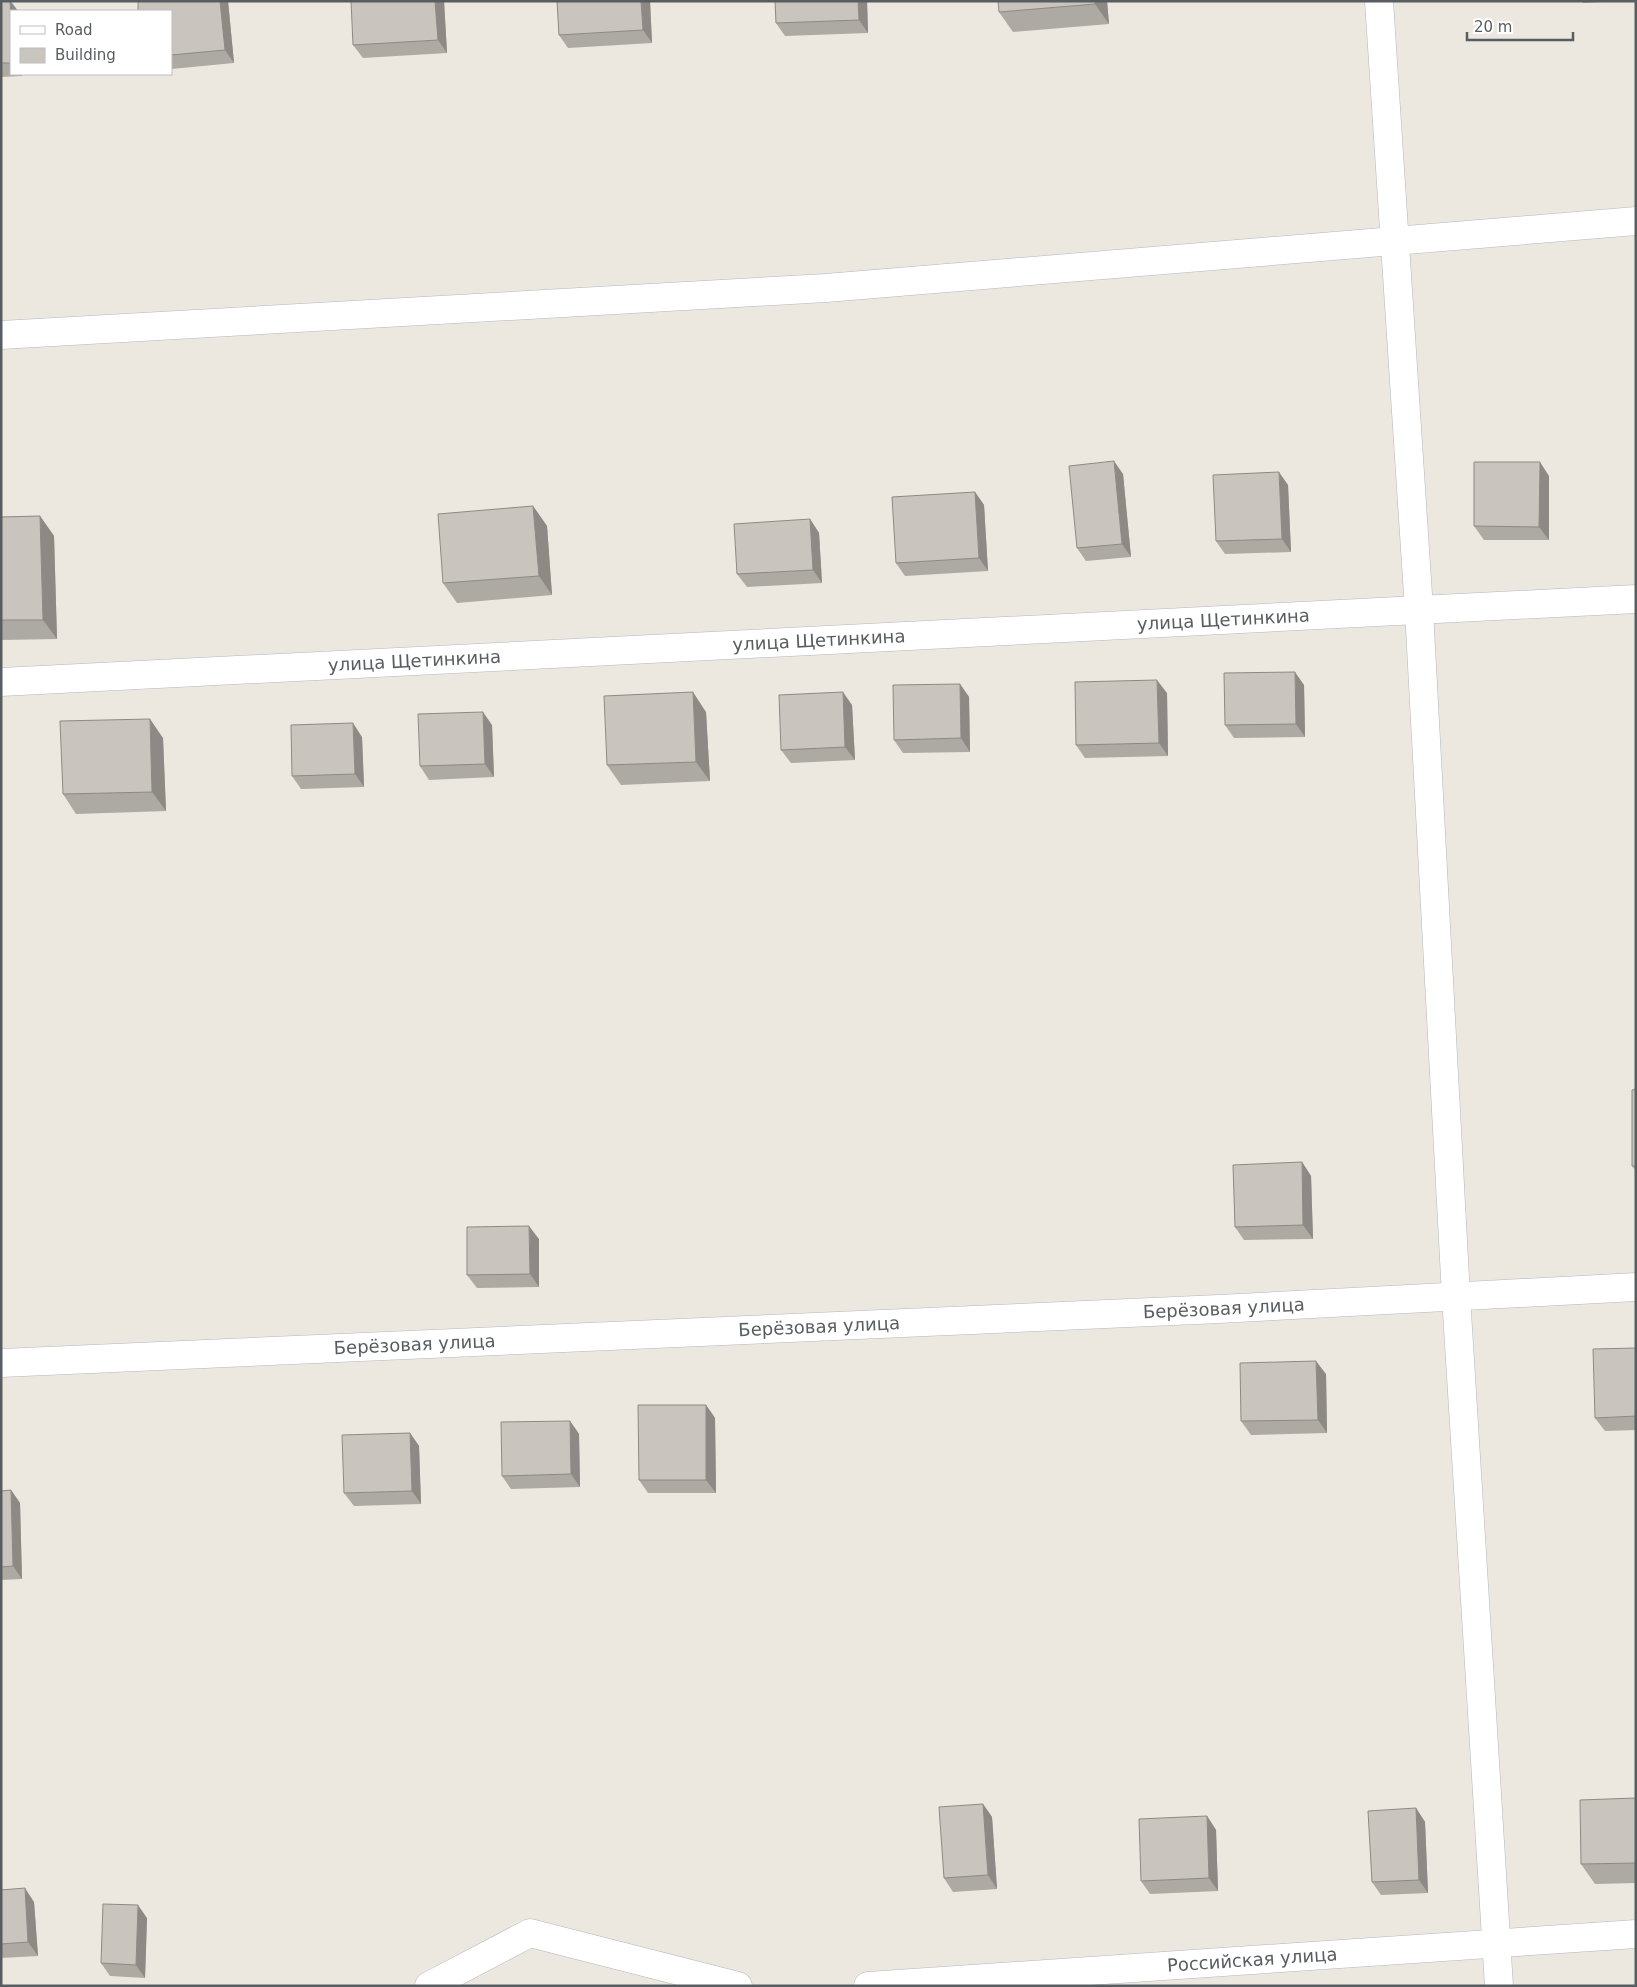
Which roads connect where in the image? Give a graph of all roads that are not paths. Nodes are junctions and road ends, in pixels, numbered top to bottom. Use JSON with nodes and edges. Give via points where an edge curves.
{"nodes":[{"id":1,"x":1379,"y":1,"type":"edge"},
{"id":2,"x":1636,"y":221,"type":"edge"},
{"id":3,"x":1395,"y":241,"type":"junction"},
{"id":4,"x":1,"y":335,"type":"edge"},
{"id":5,"x":1636,"y":599,"type":"edge"},
{"id":6,"x":1419,"y":610,"type":"junction"},
{"id":7,"x":1,"y":682,"type":"edge"},
{"id":8,"x":1636,"y":1287,"type":"edge"},
{"id":9,"x":1456,"y":1296,"type":"junction"},
{"id":10,"x":1,"y":1363,"type":"edge"},
{"id":11,"x":1636,"y":1934,"type":"edge"},
{"id":12,"x":1497,"y":1943,"type":"junction"},
{"id":13,"x":429,"y":1986,"type":"edge"},
{"id":14,"x":738,"y":1986,"type":"edge"},
{"id":15,"x":868,"y":1986,"type":"edge"},
{"id":16,"x":1499,"y":1986,"type":"edge"}],
"edges":[{"from":1,"to":3,"type":"street"},
{"from":2,"to":3,"type":"street"},
{"from":3,"to":4,"type":"street","via":[[826,288]]},
{"from":3,"to":6,"type":"street"},
{"from":5,"to":6,"type":"street","name":"улица Щетинкина"},
{"from":6,"to":7,"type":"street","name":"улица Щетинкина"},
{"from":6,"to":9,"type":"street"},
{"from":8,"to":9,"type":"street","name":"Берёзовая улица"},
{"from":9,"to":10,"type":"street","name":"Берёзовая улица"},
{"from":9,"to":12,"type":"street"},
{"from":11,"to":12,"type":"street","name":"Российская улица"},
{"from":12,"to":15,"type":"street","name":"Российская улица"},
{"from":12,"to":16,"type":"street"},
{"from":13,"to":14,"type":"street","via":[[530,1933]]}]}
